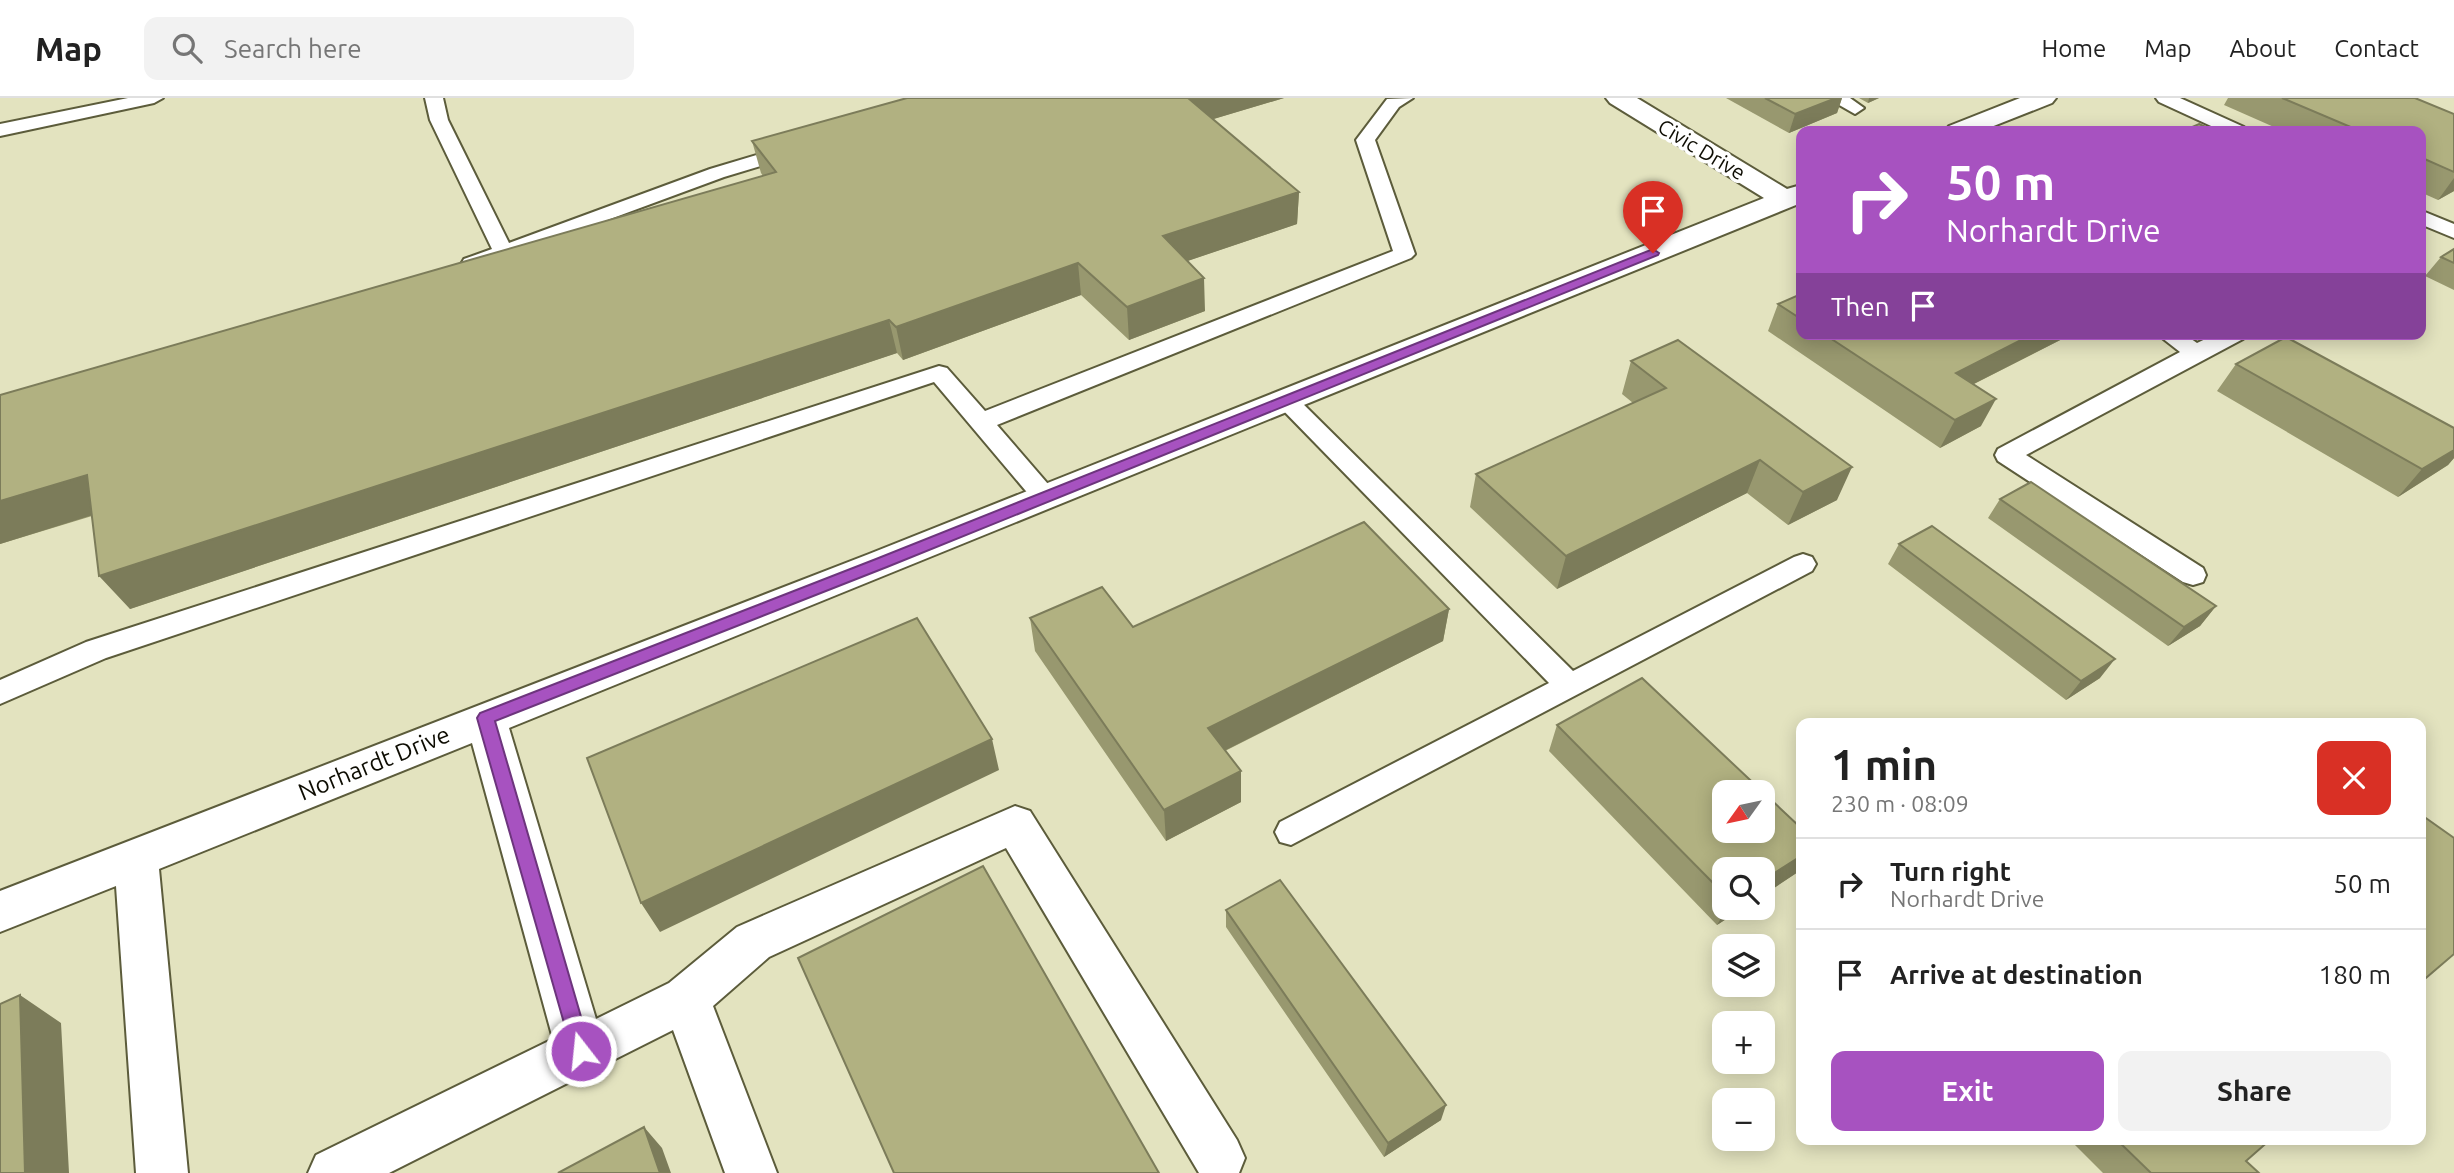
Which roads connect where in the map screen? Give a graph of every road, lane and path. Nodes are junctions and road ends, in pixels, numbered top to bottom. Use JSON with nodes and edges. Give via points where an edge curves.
{"nodes":[{"id":1,"x":154,"y":98,"type":"edge"},
{"id":2,"x":435,"y":98,"type":"edge"},
{"id":3,"x":1404,"y":98,"type":"edge"},
{"id":4,"x":1619,"y":98,"type":"edge"},
{"id":5,"x":1836,"y":98,"type":"edge"},
{"id":6,"x":2043,"y":98,"type":"edge"},
{"id":7,"x":2165,"y":98,"type":"edge"},
{"id":8,"x":1855,"y":108,"type":"dead end"},
{"id":9,"x":1971,"y":126,"type":"edge"},
{"id":10,"x":2226,"y":126,"type":"edge"},
{"id":11,"x":0,"y":130,"type":"edge"},
{"id":12,"x":813,"y":144,"type":"edge"},
{"id":13,"x":1793,"y":196,"type":"edge"},
{"id":14,"x":2426,"y":219,"type":"edge"},
{"id":15,"x":2454,"y":232,"type":"edge"},
{"id":16,"x":503,"y":251,"type":"junction"},
{"id":17,"x":456,"y":270,"type":"edge"},
{"id":18,"x":2177,"y":340,"type":"edge"},
{"id":19,"x":2223,"y":340,"type":"edge"},
{"id":20,"x":2196,"y":353,"type":"junction"},
{"id":21,"x":1285,"y":400,"type":"junction"},
{"id":22,"x":981,"y":422,"type":"junction"},
{"id":23,"x":1045,"y":498,"type":"junction"},
{"id":24,"x":1803,"y":564,"type":"dead end"},
{"id":25,"x":2193,"y":575,"type":"dead end"},
{"id":26,"x":1570,"y":686,"type":"junction"},
{"id":27,"x":0,"y":692,"type":"edge"},
{"id":28,"x":486,"y":718,"type":"junction"},
{"id":29,"x":1291,"y":832,"type":"dead end"},
{"id":30,"x":136,"y":858,"type":"junction"},
{"id":31,"x":0,"y":912,"type":"edge"},
{"id":32,"x":687,"y":999,"type":"junction"},
{"id":33,"x":581,"y":1051,"type":"junction"},
{"id":34,"x":1219,"y":1158,"type":"dead end"},
{"id":35,"x":162,"y":1173,"type":"edge"},
{"id":36,"x":334,"y":1173,"type":"edge"},
{"id":37,"x":751,"y":1173,"type":"edge"}],
"edges":[{"from":1,"to":11,"type":"lane"},
{"from":2,"to":16,"type":"lane","via":[[439,120]]},
{"from":3,"to":22,"type":"lane","via":[[1392,103],[1365,140],[1404,254]]},
{"from":4,"to":13,"type":"street","name":"Civic Drive"},
{"from":5,"to":8,"type":"lane"},
{"from":6,"to":9,"type":"street"},
{"from":7,"to":10,"type":"lane"},
{"from":12,"to":16,"type":"lane","via":[[717,173]]},
{"from":13,"to":21,"type":"street","name":"Norhardt Drive"},
{"from":14,"to":15,"type":"lane"},
{"from":16,"to":17,"type":"lane"},
{"from":18,"to":20,"type":"lane"},
{"from":19,"to":20,"type":"lane"},
{"from":20,"to":25,"type":"lane","via":[[2007,455]]},
{"from":21,"to":23,"type":"street","name":"Norhardt Drive"},
{"from":21,"to":26,"type":"lane"},
{"from":22,"to":23,"type":"lane"},
{"from":22,"to":27,"type":"lane","via":[[939,373],[96,650]]},
{"from":23,"to":28,"type":"street","name":"Norhardt Drive"},
{"from":24,"to":26,"type":"lane"},
{"from":26,"to":29,"type":"lane"},
{"from":28,"to":30,"type":"street","name":"Norhardt Drive"},
{"from":28,"to":33,"type":"street"},
{"from":30,"to":31,"type":"street","name":"Norhardt Drive"},
{"from":30,"to":35,"type":"street"},
{"from":32,"to":33,"type":"street"},
{"from":32,"to":34,"type":"street","via":[[754,942],[1016,824]]},
{"from":32,"to":37,"type":"street"},
{"from":33,"to":36,"type":"street"}]}
